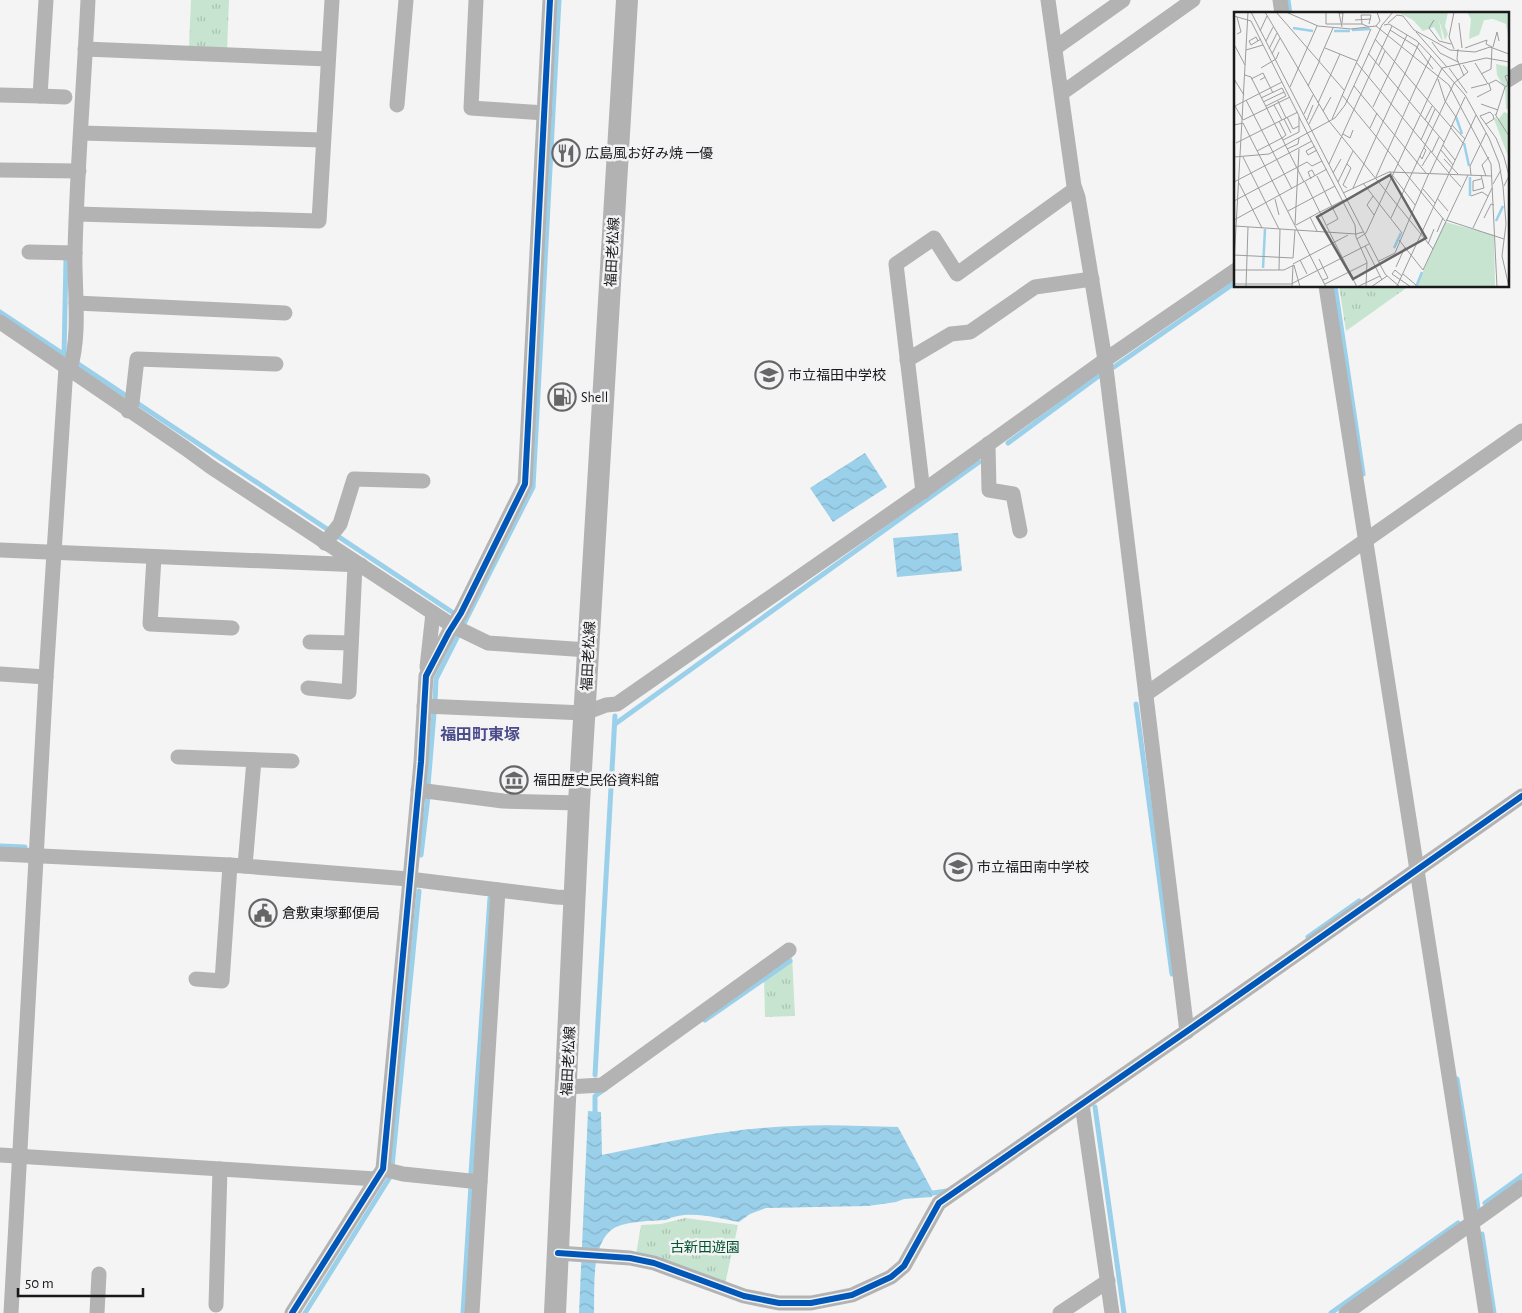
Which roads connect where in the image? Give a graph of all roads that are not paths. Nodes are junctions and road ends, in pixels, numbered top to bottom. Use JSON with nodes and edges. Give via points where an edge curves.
{"nodes":[{"id":1,"x":46,"y":0,"type":"edge"},
{"id":2,"x":88,"y":0,"type":"edge"},
{"id":3,"x":332,"y":0,"type":"edge"},
{"id":4,"x":406,"y":0,"type":"edge"},
{"id":5,"x":476,"y":0,"type":"edge"},
{"id":6,"x":550,"y":0,"type":"edge"},
{"id":7,"x":627,"y":0,"type":"edge"},
{"id":8,"x":1048,"y":0,"type":"edge"},
{"id":9,"x":1123,"y":0,"type":"edge"},
{"id":10,"x":1193,"y":0,"type":"edge"},
{"id":11,"x":1054,"y":48,"type":"junction"},
{"id":12,"x":85,"y":49,"type":"junction"},
{"id":13,"x":328,"y":59,"type":"junction"},
{"id":14,"x":1522,"y":71,"type":"edge"},
{"id":15,"x":1510,"y":79,"type":"edge"},
{"id":16,"x":1062,"y":93,"type":"junction"},
{"id":17,"x":0,"y":95,"type":"edge"},
{"id":18,"x":40,"y":96,"type":"junction"},
{"id":19,"x":65,"y":97,"type":"dead end"},
{"id":20,"x":397,"y":105,"type":"dead end"},
{"id":21,"x":545,"y":112,"type":"junction"},
{"id":22,"x":81,"y":133,"type":"junction"},
{"id":23,"x":324,"y":140,"type":"junction"},
{"id":24,"x":0,"y":170,"type":"edge"},
{"id":25,"x":79,"y":171,"type":"junction"},
{"id":26,"x":1075,"y":189,"type":"junction"},
{"id":27,"x":77,"y":214,"type":"junction"},
{"id":28,"x":28,"y":252,"type":"dead end"},
{"id":29,"x":75,"y":253,"type":"junction"},
{"id":30,"x":1234,"y":271,"type":"edge"},
{"id":31,"x":1092,"y":279,"type":"junction"},
{"id":32,"x":1326,"y":288,"type":"edge"},
{"id":33,"x":76,"y":303,"type":"junction"},
{"id":34,"x":285,"y":313,"type":"dead end"},
{"id":35,"x":0,"y":322,"type":"edge"},
{"id":36,"x":907,"y":360,"type":"junction"},
{"id":37,"x":1105,"y":360,"type":"junction"},
{"id":38,"x":70,"y":363,"type":"junction"},
{"id":39,"x":276,"y":364,"type":"dead end"},
{"id":40,"x":131,"y":404,"type":"junction"},
{"id":41,"x":1522,"y":431,"type":"edge"},
{"id":42,"x":988,"y":444,"type":"junction"},
{"id":43,"x":423,"y":481,"type":"dead end"},
{"id":44,"x":923,"y":492,"type":"junction"},
{"id":45,"x":1020,"y":531,"type":"dead end"},
{"id":46,"x":329,"y":538,"type":"junction"},
{"id":47,"x":1366,"y":540,"type":"junction"},
{"id":48,"x":0,"y":550,"type":"edge"},
{"id":49,"x":54,"y":552,"type":"junction"},
{"id":50,"x":154,"y":557,"type":"junction"},
{"id":51,"x":358,"y":566,"type":"junction"},
{"id":52,"x":432,"y":613,"type":"junction"},
{"id":53,"x":459,"y":624,"type":"junction"},
{"id":54,"x":232,"y":628,"type":"dead end"},
{"id":55,"x":310,"y":642,"type":"dead end"},
{"id":56,"x":350,"y":643,"type":"junction"},
{"id":57,"x":588,"y":650,"type":"junction"},
{"id":58,"x":0,"y":674,"type":"edge"},
{"id":59,"x":426,"y":676,"type":"junction"},
{"id":60,"x":46,"y":677,"type":"junction"},
{"id":61,"x":308,"y":688,"type":"dead end"},
{"id":62,"x":1146,"y":694,"type":"junction"},
{"id":63,"x":424,"y":706,"type":"junction"},
{"id":64,"x":585,"y":713,"type":"junction"},
{"id":65,"x":178,"y":757,"type":"dead end"},
{"id":66,"x":254,"y":760,"type":"junction"},
{"id":67,"x":292,"y":761,"type":"dead end"},
{"id":68,"x":418,"y":790,"type":"junction"},
{"id":69,"x":1522,"y":796,"type":"edge"},
{"id":70,"x":579,"y":803,"type":"junction"},
{"id":71,"x":0,"y":854,"type":"edge"},
{"id":72,"x":36,"y":856,"type":"junction"},
{"id":73,"x":230,"y":865,"type":"junction"},
{"id":74,"x":245,"y":866,"type":"junction"},
{"id":75,"x":1418,"y":869,"type":"junction"},
{"id":76,"x":409,"y":879,"type":"junction"},
{"id":77,"x":498,"y":890,"type":"junction"},
{"id":78,"x":574,"y":898,"type":"junction"},
{"id":79,"x":788,"y":950,"type":"dead end"},
{"id":80,"x":196,"y":979,"type":"dead end"},
{"id":81,"x":1187,"y":1032,"type":"junction"},
{"id":82,"x":567,"y":1087,"type":"junction"},
{"id":83,"x":1082,"y":1104,"type":"junction"},
{"id":84,"x":0,"y":1155,"type":"edge"},
{"id":85,"x":19,"y":1156,"type":"junction"},
{"id":86,"x":220,"y":1169,"type":"junction"},
{"id":87,"x":380,"y":1174,"type":"junction"},
{"id":88,"x":480,"y":1182,"type":"junction"},
{"id":89,"x":1522,"y":1187,"type":"edge"},
{"id":90,"x":1472,"y":1223,"type":"junction"},
{"id":91,"x":558,"y":1253,"type":"junction"},
{"id":92,"x":99,"y":1274,"type":"dead end"},
{"id":93,"x":1108,"y":1281,"type":"junction"},
{"id":94,"x":216,"y":1305,"type":"dead end"},
{"id":95,"x":11,"y":1313,"type":"edge"},
{"id":96,"x":96,"y":1313,"type":"edge"},
{"id":97,"x":292,"y":1313,"type":"edge"},
{"id":98,"x":472,"y":1313,"type":"edge"},
{"id":99,"x":555,"y":1313,"type":"edge"},
{"id":100,"x":1060,"y":1313,"type":"edge"},
{"id":101,"x":1112,"y":1313,"type":"edge"},
{"id":102,"x":1346,"y":1313,"type":"edge"},
{"id":103,"x":1486,"y":1313,"type":"edge"}],
"edges":[{"from":1,"to":18,"type":"street"},
{"from":2,"to":12,"type":"street"},
{"from":3,"to":13,"type":"street"},
{"from":4,"to":20,"type":"street"},
{"from":5,"to":21,"type":"street","via":[[471,108]]},
{"from":6,"to":21,"type":"street"},
{"from":7,"to":57,"type":"main road","name":"福田老松線"},
{"from":8,"to":11,"type":"street"},
{"from":9,"to":11,"type":"street"},
{"from":10,"to":16,"type":"street"},
{"from":11,"to":16,"type":"street"},
{"from":12,"to":13,"type":"street"},
{"from":12,"to":22,"type":"street"},
{"from":13,"to":23,"type":"street"},
{"from":14,"to":15,"type":"street"},
{"from":16,"to":26,"type":"street"},
{"from":17,"to":18,"type":"street"},
{"from":18,"to":19,"type":"street"},
{"from":21,"to":53,"type":"street","via":[[525,484]]},
{"from":22,"to":23,"type":"street"},
{"from":22,"to":25,"type":"street"},
{"from":23,"to":27,"type":"street","via":[[319,221]]},
{"from":24,"to":25,"type":"street"},
{"from":25,"to":27,"type":"street"},
{"from":26,"to":31,"type":"street"},
{"from":26,"to":36,"type":"street","via":[[957,274],[934,238],[896,264]]},
{"from":27,"to":29,"type":"street"},
{"from":28,"to":29,"type":"street"},
{"from":29,"to":33,"type":"street"},
{"from":30,"to":37,"type":"street"},
{"from":31,"to":36,"type":"street","via":[[1035,287],[970,332],[951,334]]},
{"from":31,"to":37,"type":"street"},
{"from":32,"to":47,"type":"street"},
{"from":33,"to":34,"type":"street"},
{"from":33,"to":38,"type":"street"},
{"from":35,"to":38,"type":"street"},
{"from":36,"to":44,"type":"street"},
{"from":37,"to":42,"type":"street"},
{"from":37,"to":62,"type":"street"},
{"from":38,"to":40,"type":"street"},
{"from":38,"to":49,"type":"street"},
{"from":39,"to":40,"type":"street","via":[[137,359]]},
{"from":40,"to":46,"type":"street"},
{"from":41,"to":47,"type":"street"},
{"from":42,"to":44,"type":"street"},
{"from":42,"to":45,"type":"street","via":[[989,490],[1013,494]]},
{"from":43,"to":46,"type":"street","via":[[354,479],[340,524]]},
{"from":44,"to":64,"type":"street","via":[[617,704]]},
{"from":46,"to":51,"type":"street"},
{"from":47,"to":62,"type":"street"},
{"from":47,"to":75,"type":"street"},
{"from":48,"to":49,"type":"street"},
{"from":49,"to":50,"type":"street"},
{"from":49,"to":60,"type":"street"},
{"from":50,"to":51,"type":"street"},
{"from":50,"to":54,"type":"street","via":[[150,624]]},
{"from":51,"to":52,"type":"street"},
{"from":51,"to":56,"type":"street"},
{"from":52,"to":53,"type":"street"},
{"from":52,"to":59,"type":"street"},
{"from":53,"to":57,"type":"street","via":[[488,643]]},
{"from":53,"to":59,"type":"street"},
{"from":55,"to":56,"type":"street"},
{"from":56,"to":61,"type":"street","via":[[349,692]]},
{"from":57,"to":64,"type":"main road","name":"福田老松線"},
{"from":58,"to":60,"type":"street"},
{"from":59,"to":63,"type":"street"},
{"from":60,"to":72,"type":"street"},
{"from":62,"to":81,"type":"street"},
{"from":63,"to":64,"type":"street"},
{"from":63,"to":68,"type":"street"},
{"from":64,"to":70,"type":"main road","name":"福田老松線"},
{"from":65,"to":66,"type":"street"},
{"from":66,"to":67,"type":"street"},
{"from":66,"to":74,"type":"street"},
{"from":68,"to":70,"type":"street","via":[[503,801]]},
{"from":68,"to":76,"type":"street"},
{"from":69,"to":75,"type":"street"},
{"from":70,"to":78,"type":"main road","name":"福田老松線"},
{"from":71,"to":72,"type":"street"},
{"from":72,"to":73,"type":"street"},
{"from":72,"to":85,"type":"street"},
{"from":73,"to":74,"type":"street"},
{"from":73,"to":80,"type":"street","via":[[222,980]]},
{"from":74,"to":76,"type":"street"},
{"from":75,"to":81,"type":"street"},
{"from":75,"to":90,"type":"street"},
{"from":76,"to":77,"type":"street"},
{"from":76,"to":87,"type":"street"},
{"from":77,"to":78,"type":"street"},
{"from":77,"to":88,"type":"street"},
{"from":78,"to":82,"type":"main road","name":"福田老松線"},
{"from":79,"to":82,"type":"street","via":[[602,1085]]},
{"from":81,"to":83,"type":"street"},
{"from":82,"to":91,"type":"main road","name":"福田老松線"},
{"from":83,"to":91,"type":"street","via":[[939,1203],[904,1266],[891,1277],[852,1295],[811,1303],[780,1303],[744,1296],[630,1258]]},
{"from":83,"to":93,"type":"street"},
{"from":84,"to":85,"type":"street"},
{"from":85,"to":86,"type":"street"},
{"from":85,"to":95,"type":"street"},
{"from":86,"to":87,"type":"street"},
{"from":86,"to":94,"type":"street"},
{"from":87,"to":88,"type":"street"},
{"from":87,"to":97,"type":"street"},
{"from":88,"to":98,"type":"street"},
{"from":89,"to":90,"type":"street"},
{"from":90,"to":102,"type":"street"},
{"from":90,"to":103,"type":"street"},
{"from":91,"to":99,"type":"main road","name":"福田老松線"},
{"from":92,"to":96,"type":"street"},
{"from":93,"to":100,"type":"street"},
{"from":93,"to":101,"type":"street"}]}
